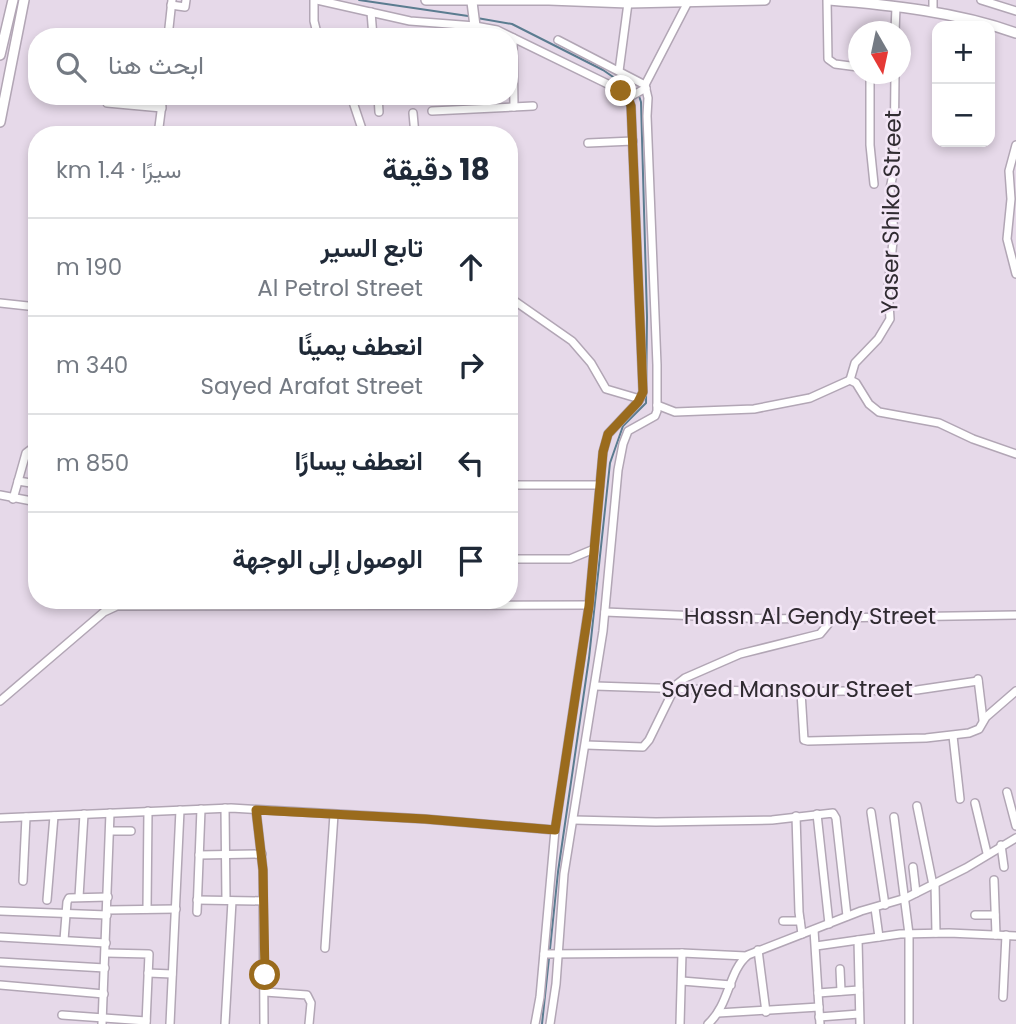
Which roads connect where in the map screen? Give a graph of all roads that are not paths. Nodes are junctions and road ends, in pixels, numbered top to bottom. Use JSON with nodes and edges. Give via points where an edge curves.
{"nodes":[{"id":1,"x":13,"y":0,"type":"edge"},
{"id":2,"x":24,"y":0,"type":"edge"},
{"id":3,"x":186,"y":0,"type":"edge"},
{"id":4,"x":315,"y":0,"type":"edge"},
{"id":5,"x":426,"y":0,"type":"edge"},
{"id":6,"x":523,"y":0,"type":"edge"},
{"id":7,"x":765,"y":0,"type":"edge"},
{"id":8,"x":828,"y":0,"type":"edge"},
{"id":9,"x":981,"y":0,"type":"edge"},
{"id":10,"x":689,"y":2,"type":"edge"},
{"id":11,"x":865,"y":2,"type":"edge"},
{"id":12,"x":172,"y":3,"type":"edge"},
{"id":13,"x":628,"y":3,"type":"junction"},
{"id":14,"x":473,"y":6,"type":"edge"},
{"id":15,"x":896,"y":7,"type":"junction"},
{"id":16,"x":933,"y":7,"type":"edge"},
{"id":17,"x":1016,"y":11,"type":"edge"},
{"id":18,"x":371,"y":12,"type":"junction"},
{"id":19,"x":895,"y":21,"type":"edge"},
{"id":20,"x":475,"y":25,"type":"junction"},
{"id":21,"x":170,"y":28,"type":"edge"},
{"id":22,"x":316,"y":28,"type":"edge"},
{"id":23,"x":372,"y":28,"type":"edge"},
{"id":24,"x":488,"y":28,"type":"edge"},
{"id":25,"x":1016,"y":33,"type":"edge"},
{"id":26,"x":518,"y":40,"type":"edge"},
{"id":27,"x":558,"y":40,"type":"dead end"},
{"id":28,"x":0,"y":55,"type":"edge"},
{"id":29,"x":848,"y":66,"type":"edge"},
{"id":30,"x":619,"y":71,"type":"junction"},
{"id":31,"x":870,"y":84,"type":"edge"},
{"id":32,"x":895,"y":84,"type":"edge"},
{"id":33,"x":644,"y":88,"type":"junction"},
{"id":34,"x":630,"y":97,"type":"junction"},
{"id":35,"x":134,"y":105,"type":"edge"},
{"id":36,"x":355,"y":105,"type":"edge"},
{"id":37,"x":379,"y":105,"type":"edge"},
{"id":38,"x":533,"y":106,"type":"dead end"},
{"id":39,"x":162,"y":107,"type":"joint"},
{"id":40,"x":514,"y":107,"type":"joint"},
{"id":41,"x":432,"y":111,"type":"dead end"},
{"id":42,"x":379,"y":112,"type":"dead end"},
{"id":43,"x":413,"y":113,"type":"dead end"},
{"id":44,"x":0,"y":122,"type":"edge"},
{"id":45,"x":159,"y":126,"type":"edge"},
{"id":46,"x":362,"y":126,"type":"edge"},
{"id":47,"x":414,"y":126,"type":"edge"},
{"id":48,"x":633,"y":141,"type":"junction"},
{"id":49,"x":588,"y":143,"type":"dead end"},
{"id":50,"x":1016,"y":145,"type":"edge"},
{"id":51,"x":874,"y":184,"type":"dead end"},
{"id":52,"x":1016,"y":274,"type":"edge"},
{"id":53,"x":0,"y":303,"type":"edge"},
{"id":54,"x":518,"y":304,"type":"edge"},
{"id":55,"x":28,"y":306,"type":"edge"},
{"id":56,"x":850,"y":380,"type":"junction"},
{"id":57,"x":640,"y":399,"type":"junction"},
{"id":58,"x":657,"y":405,"type":"junction"},
{"id":59,"x":28,"y":452,"type":"edge"},
{"id":60,"x":1016,"y":454,"type":"edge"},
{"id":61,"x":18,"y":481,"type":"junction"},
{"id":62,"x":28,"y":483,"type":"edge"},
{"id":63,"x":518,"y":485,"type":"edge"},
{"id":64,"x":600,"y":485,"type":"junction"},
{"id":65,"x":0,"y":495,"type":"edge"},
{"id":66,"x":13,"y":499,"type":"junction"},
{"id":67,"x":28,"y":501,"type":"edge"},
{"id":68,"x":594,"y":549,"type":"junction"},
{"id":69,"x":518,"y":559,"type":"edge"},
{"id":70,"x":518,"y":605,"type":"edge"},
{"id":71,"x":589,"y":606,"type":"junction"},
{"id":72,"x":108,"y":609,"type":"edge"},
{"id":73,"x":605,"y":612,"type":"junction"},
{"id":74,"x":1016,"y":615,"type":"edge"},
{"id":75,"x":834,"y":617,"type":"junction"},
{"id":76,"x":595,"y":686,"type":"junction"},
{"id":77,"x":674,"y":689,"type":"junction"},
{"id":78,"x":1016,"y":691,"type":"edge"},
{"id":79,"x":801,"y":692,"type":"junction"},
{"id":80,"x":0,"y":701,"type":"edge"},
{"id":81,"x":983,"y":720,"type":"junction"},
{"id":82,"x":953,"y":736,"type":"junction"},
{"id":83,"x":586,"y":745,"type":"junction"},
{"id":84,"x":1007,"y":792,"type":"dead end"},
{"id":85,"x":960,"y":799,"type":"dead end"},
{"id":86,"x":975,"y":803,"type":"dead end"},
{"id":87,"x":917,"y":807,"type":"dead end"},
{"id":88,"x":225,"y":808,"type":"junction"},
{"id":89,"x":201,"y":809,"type":"junction"},
{"id":90,"x":180,"y":810,"type":"junction"},
{"id":91,"x":256,"y":810,"type":"junction"},
{"id":92,"x":148,"y":811,"type":"junction"},
{"id":93,"x":871,"y":812,"type":"dead end"},
{"id":94,"x":110,"y":813,"type":"junction"},
{"id":95,"x":84,"y":814,"type":"junction"},
{"id":96,"x":334,"y":814,"type":"junction"},
{"id":97,"x":817,"y":814,"type":"junction"},
{"id":98,"x":54,"y":816,"type":"junction"},
{"id":99,"x":796,"y":816,"type":"junction"},
{"id":100,"x":26,"y":817,"type":"junction"},
{"id":101,"x":894,"y":817,"type":"dead end"},
{"id":102,"x":0,"y":818,"type":"edge"},
{"id":103,"x":573,"y":820,"type":"junction"},
{"id":104,"x":1016,"y":826,"type":"edge"},
{"id":105,"x":555,"y":830,"type":"junction"},
{"id":106,"x":110,"y":831,"type":"junction"},
{"id":107,"x":131,"y":831,"type":"dead end"},
{"id":108,"x":1016,"y":838,"type":"edge"},
{"id":109,"x":1001,"y":845,"type":"junction"},
{"id":110,"x":987,"y":853,"type":"junction"},
{"id":111,"x":225,"y":854,"type":"junction"},
{"id":112,"x":262,"y":854,"type":"junction"},
{"id":113,"x":199,"y":855,"type":"junction"},
{"id":114,"x":913,"y":867,"type":"dead end"},
{"id":115,"x":1004,"y":867,"type":"dead end"},
{"id":116,"x":23,"y":881,"type":"dead end"},
{"id":117,"x":934,"y":884,"type":"junction"},
{"id":118,"x":1005,"y":884,"type":"dead end"},
{"id":119,"x":916,"y":893,"type":"junction"},
{"id":120,"x":79,"y":897,"type":"junction"},
{"id":121,"x":108,"y":897,"type":"junction"},
{"id":122,"x":906,"y":898,"type":"junction"},
{"id":123,"x":47,"y":900,"type":"dead end"},
{"id":124,"x":197,"y":900,"type":"junction"},
{"id":125,"x":229,"y":900,"type":"junction"},
{"id":126,"x":263,"y":901,"type":"junction"},
{"id":127,"x":885,"y":905,"type":"junction"},
{"id":128,"x":875,"y":908,"type":"junction"},
{"id":129,"x":148,"y":909,"type":"junction"},
{"id":130,"x":176,"y":909,"type":"junction"},
{"id":131,"x":0,"y":911,"type":"edge"},
{"id":132,"x":108,"y":912,"type":"junction"},
{"id":133,"x":197,"y":912,"type":"dead end"},
{"id":134,"x":66,"y":914,"type":"junction"},
{"id":135,"x":975,"y":915,"type":"dead end"},
{"id":136,"x":995,"y":915,"type":"junction"},
{"id":137,"x":847,"y":916,"type":"junction"},
{"id":138,"x":783,"y":921,"type":"dead end"},
{"id":139,"x":800,"y":921,"type":"junction"},
{"id":140,"x":828,"y":924,"type":"junction"},
{"id":141,"x":814,"y":930,"type":"junction"},
{"id":142,"x":936,"y":933,"type":"junction"},
{"id":143,"x":803,"y":934,"type":"junction"},
{"id":144,"x":909,"y":934,"type":"junction"},
{"id":145,"x":996,"y":935,"type":"junction"},
{"id":146,"x":1006,"y":935,"type":"junction"},
{"id":147,"x":1016,"y":936,"type":"edge"},
{"id":148,"x":0,"y":937,"type":"edge"},
{"id":149,"x":879,"y":937,"type":"junction"},
{"id":150,"x":64,"y":940,"type":"junction"},
{"id":151,"x":858,"y":940,"type":"junction"},
{"id":152,"x":106,"y":943,"type":"junction"},
{"id":153,"x":816,"y":946,"type":"junction"},
{"id":154,"x":325,"y":948,"type":"dead end"},
{"id":155,"x":758,"y":950,"type":"junction"},
{"id":156,"x":106,"y":953,"type":"junction"},
{"id":157,"x":682,"y":953,"type":"junction"},
{"id":158,"x":544,"y":954,"type":"junction"},
{"id":159,"x":559,"y":954,"type":"junction"},
{"id":160,"x":746,"y":956,"type":"junction"},
{"id":161,"x":0,"y":962,"type":"edge"},
{"id":162,"x":105,"y":968,"type":"junction"},
{"id":163,"x":840,"y":969,"type":"dead end"},
{"id":164,"x":148,"y":973,"type":"junction"},
{"id":165,"x":173,"y":974,"type":"junction"},
{"id":166,"x":681,"y":982,"type":"junction"},
{"id":167,"x":0,"y":985,"type":"edge"},
{"id":168,"x":731,"y":985,"type":"junction"},
{"id":169,"x":859,"y":990,"type":"junction"},
{"id":170,"x":841,"y":991,"type":"junction"},
{"id":171,"x":265,"y":992,"type":"junction"},
{"id":172,"x":818,"y":993,"type":"junction"},
{"id":173,"x":104,"y":994,"type":"junction"},
{"id":174,"x":1003,"y":997,"type":"dead end"},
{"id":175,"x":819,"y":1007,"type":"junction"},
{"id":176,"x":766,"y":1012,"type":"junction"},
{"id":177,"x":718,"y":1013,"type":"junction"},
{"id":178,"x":62,"y":1014,"type":"dead end"},
{"id":179,"x":859,"y":1014,"type":"junction"},
{"id":180,"x":102,"y":1021,"type":"edge"},
{"id":181,"x":820,"y":1021,"type":"edge"},
{"id":182,"x":146,"y":1023,"type":"edge"},
{"id":183,"x":710,"y":1023,"type":"edge"},
{"id":184,"x":170,"y":1024,"type":"edge"},
{"id":185,"x":225,"y":1024,"type":"edge"},
{"id":186,"x":264,"y":1024,"type":"edge"},
{"id":187,"x":309,"y":1024,"type":"edge"},
{"id":188,"x":535,"y":1024,"type":"edge"},
{"id":189,"x":550,"y":1024,"type":"edge"},
{"id":190,"x":680,"y":1024,"type":"edge"},
{"id":191,"x":860,"y":1024,"type":"edge"},
{"id":192,"x":909,"y":1024,"type":"edge"}],
"edges":[{"from":1,"to":28,"type":"main road"},
{"from":2,"to":44,"type":"main road"},
{"from":3,"to":12,"type":"street","via":[[185,7]]},
{"from":4,"to":18,"type":"street"},
{"from":4,"to":22,"type":"street"},
{"from":5,"to":14,"type":"main road"},
{"from":6,"to":13,"type":"main road"},
{"from":6,"to":14,"type":"main road"},
{"from":7,"to":10,"type":"main road"},
{"from":8,"to":11,"type":"main road"},
{"from":8,"to":29,"type":"street","via":[[828,59]]},
{"from":9,"to":17,"type":"street"},
{"from":10,"to":13,"type":"main road"},
{"from":10,"to":33,"type":"street"},
{"from":11,"to":15,"type":"main road"},
{"from":12,"to":21,"type":"street"},
{"from":13,"to":30,"type":"street"},
{"from":14,"to":20,"type":"main road"},
{"from":15,"to":16,"type":"main road"},
{"from":15,"to":19,"type":"street"},
{"from":16,"to":25,"type":"main road"},
{"from":18,"to":20,"type":"street","via":[[423,23]]},
{"from":18,"to":23,"type":"street"},
{"from":20,"to":24,"type":"street"},
{"from":26,"to":34,"type":"street"},
{"from":27,"to":30,"type":"street"},
{"from":30,"to":33,"type":"street"},
{"from":31,"to":51,"type":"street"},
{"from":32,"to":56,"type":"street","name":"Yaser Shiko Street","via":[[890,319],[855,363]]},
{"from":33,"to":34,"type":"street"},
{"from":33,"to":58,"type":"street","via":[[648,98]]},
{"from":34,"to":48,"type":"street"},
{"from":35,"to":39,"type":"street"},
{"from":36,"to":46,"type":"street"},
{"from":37,"to":42,"type":"street"},
{"from":38,"to":40,"type":"street"},
{"from":39,"to":45,"type":"street"},
{"from":40,"to":41,"type":"street"},
{"from":43,"to":47,"type":"street"},
{"from":48,"to":49,"type":"street"},
{"from":48,"to":57,"type":"street"},
{"from":50,"to":52,"type":"street","via":[[1009,171],[1007,239]]},
{"from":53,"to":55,"type":"street"},
{"from":54,"to":57,"type":"street","via":[[580,349],[606,389]]},
{"from":56,"to":58,"type":"street","via":[[810,398],[754,409],[675,412]]},
{"from":56,"to":60,"type":"street","via":[[879,412],[939,423]]},
{"from":57,"to":64,"type":"street","via":[[608,434]]},
{"from":58,"to":73,"type":"street","via":[[654,416],[631,429],[623,444]]},
{"from":59,"to":61,"type":"street"},
{"from":61,"to":62,"type":"street"},
{"from":61,"to":66,"type":"street"},
{"from":63,"to":64,"type":"street"},
{"from":64,"to":68,"type":"street"},
{"from":65,"to":66,"type":"street"},
{"from":66,"to":67,"type":"street"},
{"from":68,"to":69,"type":"street","via":[[575,559]]},
{"from":68,"to":71,"type":"street"},
{"from":70,"to":71,"type":"street"},
{"from":71,"to":105,"type":"street"},
{"from":72,"to":80,"type":"street"},
{"from":73,"to":75,"type":"street","name":"Hassn Al Gendy Street"},
{"from":73,"to":76,"type":"street"},
{"from":74,"to":75,"type":"street","name":"Hassn Al Gendy Street"},
{"from":75,"to":77,"type":"street","via":[[823,633],[730,657],[691,674]]},
{"from":76,"to":77,"type":"street","name":"Sayed Mansour Street"},
{"from":76,"to":83,"type":"street"},
{"from":77,"to":79,"type":"street","name":"Sayed Mansour Street"},
{"from":77,"to":83,"type":"street","via":[[643,747]]},
{"from":78,"to":81,"type":"street"},
{"from":79,"to":81,"type":"street","name":"Sayed Mansour Street","via":[[925,690],[978,680]]},
{"from":79,"to":82,"type":"street","via":[[806,741]]},
{"from":81,"to":82,"type":"street","via":[[972,732]]},
{"from":82,"to":85,"type":"street"},
{"from":83,"to":103,"type":"street"},
{"from":84,"to":104,"type":"street"},
{"from":86,"to":110,"type":"street"},
{"from":87,"to":117,"type":"street"},
{"from":88,"to":89,"type":"street"},
{"from":88,"to":91,"type":"street"},
{"from":88,"to":111,"type":"street"},
{"from":89,"to":90,"type":"street"},
{"from":89,"to":113,"type":"street"},
{"from":90,"to":92,"type":"street"},
{"from":90,"to":130,"type":"street"},
{"from":91,"to":96,"type":"street"},
{"from":91,"to":112,"type":"street"},
{"from":92,"to":94,"type":"street"},
{"from":92,"to":129,"type":"street"},
{"from":93,"to":127,"type":"street"},
{"from":94,"to":95,"type":"street"},
{"from":94,"to":106,"type":"street"},
{"from":95,"to":98,"type":"street"},
{"from":95,"to":120,"type":"street"},
{"from":96,"to":105,"type":"street"},
{"from":96,"to":154,"type":"street"},
{"from":97,"to":99,"type":"street"},
{"from":97,"to":137,"type":"street","via":[[833,813],[836,818]]},
{"from":97,"to":140,"type":"street"},
{"from":98,"to":100,"type":"street"},
{"from":98,"to":123,"type":"street"},
{"from":99,"to":103,"type":"street","via":[[772,820]]},
{"from":99,"to":139,"type":"street"},
{"from":100,"to":102,"type":"street"},
{"from":100,"to":116,"type":"street"},
{"from":101,"to":122,"type":"street"},
{"from":103,"to":159,"type":"street"},
{"from":105,"to":158,"type":"street"},
{"from":106,"to":107,"type":"street"},
{"from":106,"to":121,"type":"street"},
{"from":108,"to":109,"type":"street"},
{"from":109,"to":110,"type":"street"},
{"from":109,"to":115,"type":"street"},
{"from":110,"to":117,"type":"street"},
{"from":111,"to":112,"type":"street"},
{"from":111,"to":113,"type":"street"},
{"from":111,"to":125,"type":"street"},
{"from":112,"to":126,"type":"street"},
{"from":113,"to":124,"type":"street"},
{"from":114,"to":119,"type":"street"},
{"from":117,"to":119,"type":"street"},
{"from":117,"to":142,"type":"street"},
{"from":118,"to":136,"type":"street","via":[[995,883]]},
{"from":119,"to":122,"type":"street"},
{"from":120,"to":121,"type":"street"},
{"from":120,"to":134,"type":"street","via":[[68,900]]},
{"from":121,"to":132,"type":"street"},
{"from":122,"to":127,"type":"street"},
{"from":122,"to":144,"type":"street"},
{"from":124,"to":125,"type":"street"},
{"from":124,"to":133,"type":"street"},
{"from":125,"to":126,"type":"street"},
{"from":125,"to":185,"type":"street"},
{"from":126,"to":171,"type":"street"},
{"from":127,"to":128,"type":"street"},
{"from":128,"to":137,"type":"street"},
{"from":128,"to":149,"type":"street"},
{"from":129,"to":130,"type":"street"},
{"from":129,"to":132,"type":"street"},
{"from":130,"to":165,"type":"street"},
{"from":131,"to":134,"type":"street"},
{"from":132,"to":134,"type":"street"},
{"from":132,"to":152,"type":"street"},
{"from":134,"to":150,"type":"street"},
{"from":135,"to":136,"type":"street"},
{"from":136,"to":145,"type":"street"},
{"from":137,"to":140,"type":"street"},
{"from":138,"to":139,"type":"street"},
{"from":139,"to":143,"type":"street"},
{"from":140,"to":141,"type":"street"},
{"from":141,"to":143,"type":"street"},
{"from":141,"to":153,"type":"street"},
{"from":142,"to":144,"type":"street"},
{"from":142,"to":145,"type":"street"},
{"from":143,"to":155,"type":"street"},
{"from":144,"to":149,"type":"street"},
{"from":144,"to":192,"type":"street"},
{"from":145,"to":146,"type":"street"},
{"from":146,"to":147,"type":"street"},
{"from":146,"to":174,"type":"street"},
{"from":148,"to":150,"type":"street"},
{"from":149,"to":151,"type":"street"},
{"from":150,"to":152,"type":"street"},
{"from":151,"to":153,"type":"street"},
{"from":151,"to":169,"type":"street"},
{"from":152,"to":156,"type":"street"},
{"from":153,"to":172,"type":"street"},
{"from":155,"to":160,"type":"street"},
{"from":155,"to":176,"type":"street"},
{"from":156,"to":162,"type":"street"},
{"from":156,"to":164,"type":"street","via":[[147,953]]},
{"from":157,"to":159,"type":"street"},
{"from":157,"to":160,"type":"street"},
{"from":157,"to":166,"type":"street"},
{"from":158,"to":159,"type":"street"},
{"from":158,"to":188,"type":"street"},
{"from":159,"to":189,"type":"street"},
{"from":160,"to":168,"type":"street"},
{"from":161,"to":162,"type":"street"},
{"from":162,"to":173,"type":"street"},
{"from":163,"to":170,"type":"street"},
{"from":164,"to":165,"type":"street"},
{"from":164,"to":182,"type":"street"},
{"from":165,"to":184,"type":"street"},
{"from":166,"to":168,"type":"street"},
{"from":166,"to":190,"type":"street"},
{"from":167,"to":173,"type":"street"},
{"from":168,"to":177,"type":"street"},
{"from":169,"to":170,"type":"street"},
{"from":169,"to":179,"type":"street"},
{"from":170,"to":172,"type":"street"},
{"from":171,"to":186,"type":"street"},
{"from":171,"to":187,"type":"street","via":[[307,995]]},
{"from":172,"to":175,"type":"street"},
{"from":173,"to":180,"type":"street"},
{"from":175,"to":176,"type":"street"},
{"from":175,"to":181,"type":"street"},
{"from":176,"to":177,"type":"street"},
{"from":177,"to":183,"type":"street"},
{"from":178,"to":180,"type":"street"},
{"from":179,"to":181,"type":"street"},
{"from":179,"to":191,"type":"street"},
{"from":180,"to":182,"type":"street"}]}
